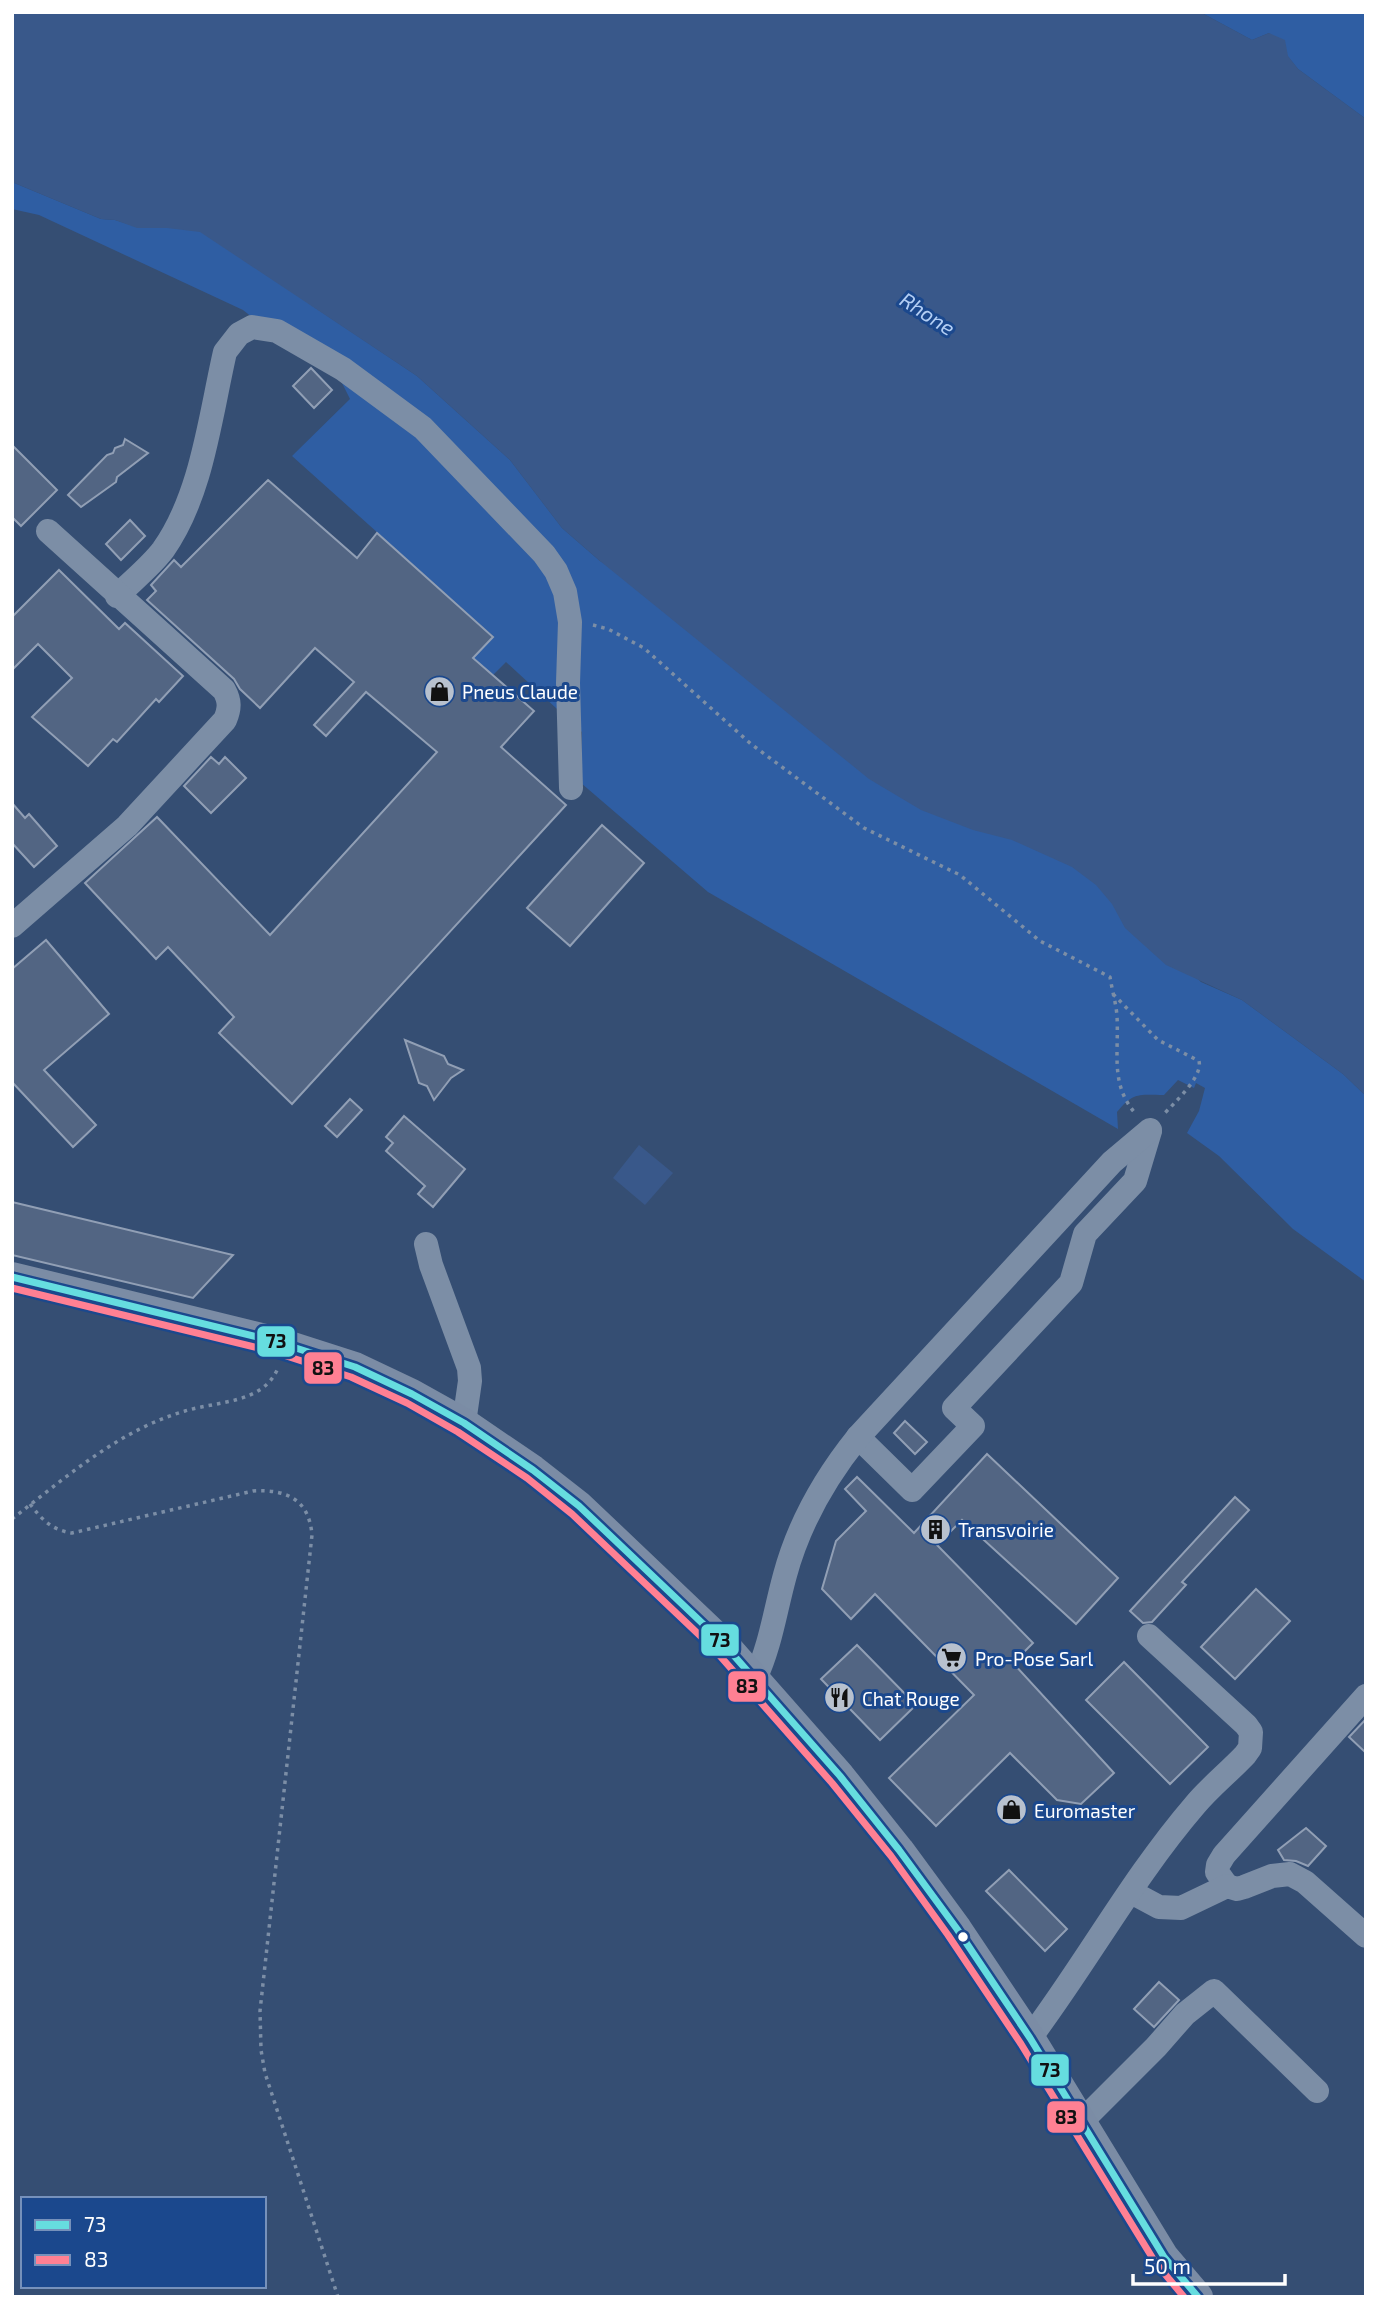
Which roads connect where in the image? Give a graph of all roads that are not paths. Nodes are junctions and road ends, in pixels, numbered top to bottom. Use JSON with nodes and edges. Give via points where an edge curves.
{"nodes":[{"id":1,"x":48,"y":531,"type":"dead end"},
{"id":2,"x":117,"y":596,"type":"junction"},
{"id":3,"x":571,"y":788,"type":"dead end"},
{"id":4,"x":12,"y":926,"type":"edge"},
{"id":5,"x":425,"y":1244,"type":"dead end"},
{"id":6,"x":12,"y":1277,"type":"edge"},
{"id":7,"x":464,"y":1423,"type":"junction"},
{"id":8,"x":858,"y":1437,"type":"junction"},
{"id":9,"x":1149,"y":1636,"type":"dead end"},
{"id":10,"x":755,"y":1679,"type":"junction"},
{"id":11,"x":1366,"y":1696,"type":"edge"},
{"id":12,"x":1227,"y":1886,"type":"junction"},
{"id":13,"x":1131,"y":1892,"type":"junction"},
{"id":14,"x":1366,"y":1936,"type":"edge"},
{"id":15,"x":1030,"y":2038,"type":"junction"},
{"id":16,"x":1317,"y":2091,"type":"dead end"},
{"id":17,"x":1081,"y":2122,"type":"junction"},
{"id":18,"x":1198,"y":2297,"type":"edge"}],
"edges":[{"from":1,"to":2,"type":"lane"},
{"from":2,"to":3,"type":"lane","via":[[162,552],[183,516],[195,486],[225,352],[239,334],[252,327],[277,331],[358,379],[423,428],[556,571],[570,622]]},
{"from":2,"to":4,"type":"lane","via":[[224,690],[229,710],[225,720],[127,827]]},
{"from":5,"to":7,"type":"lane","via":[[469,1368]]},
{"from":6,"to":7,"type":"main road","via":[[288,1345],[355,1367]]},
{"from":7,"to":10,"type":"main road","via":[[579,1506]]},
{"from":8,"to":8,"type":"lane","via":[[1112,1163],[1150,1130],[1135,1181],[1085,1234],[1071,1283],[954,1408],[973,1426],[912,1490]]},
{"from":8,"to":10,"type":"lane","via":[[827,1476],[792,1552],[767,1652]]},
{"from":9,"to":13,"type":"lane","via":[[1246,1726],[1252,1739],[1245,1755],[1197,1803]]},
{"from":10,"to":15,"type":"main road","via":[[899,1850]]},
{"from":11,"to":12,"type":"lane","via":[[1224,1855],[1217,1872]]},
{"from":12,"to":13,"type":"lane","via":[[1181,1908],[1159,1908]]},
{"from":12,"to":14,"type":"lane","via":[[1237,1889],[1280,1874],[1297,1876]]},
{"from":13,"to":15,"type":"lane"},
{"from":15,"to":17,"type":"main road"},
{"from":16,"to":17,"type":"lane","via":[[1214,1991],[1185,2014]]},
{"from":17,"to":18,"type":"main road","via":[[1164,2257]]}]}
